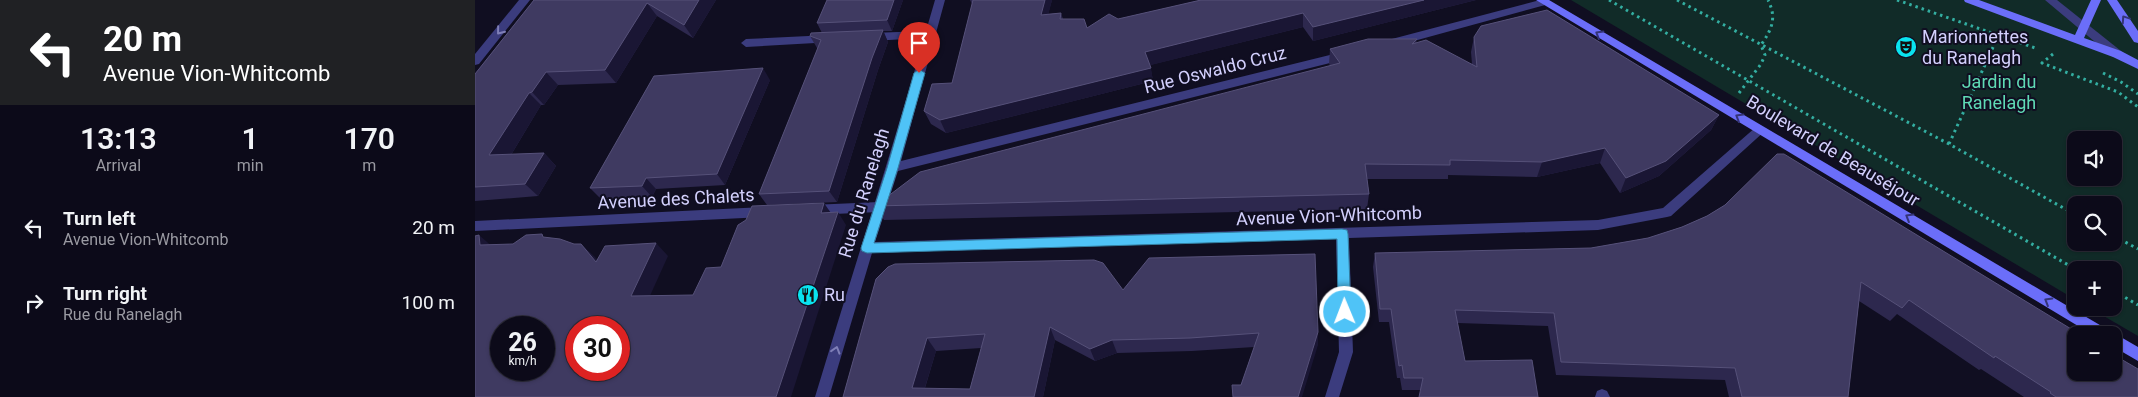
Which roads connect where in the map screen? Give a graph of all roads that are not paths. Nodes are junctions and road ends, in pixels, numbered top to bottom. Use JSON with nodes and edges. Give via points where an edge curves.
{"nodes":[{"id":1,"x":525,"y":0,"type":"edge"},
{"id":2,"x":940,"y":0,"type":"edge"},
{"id":3,"x":1969,"y":0,"type":"edge"},
{"id":4,"x":2050,"y":0,"type":"edge"},
{"id":5,"x":2096,"y":0,"type":"edge"},
{"id":6,"x":2112,"y":0,"type":"edge"},
{"id":7,"x":1543,"y":1,"type":"edge"},
{"id":8,"x":2084,"y":27,"type":"junction"},
{"id":9,"x":930,"y":34,"type":"junction"},
{"id":10,"x":859,"y":38,"type":"edge"},
{"id":11,"x":2138,"y":38,"type":"edge"},
{"id":12,"x":841,"y":39,"type":"edge"},
{"id":13,"x":2079,"y":39,"type":"junction"},
{"id":14,"x":746,"y":43,"type":"dead end"},
{"id":15,"x":1381,"y":46,"type":"edge"},
{"id":16,"x":1362,"y":51,"type":"edge"},
{"id":17,"x":2117,"y":54,"type":"junction"},
{"id":18,"x":475,"y":61,"type":"edge"},
{"id":19,"x":2138,"y":66,"type":"edge"},
{"id":20,"x":1760,"y":130,"type":"junction"},
{"id":21,"x":893,"y":168,"type":"junction"},
{"id":22,"x":879,"y":207,"type":"junction"},
{"id":23,"x":803,"y":210,"type":"edge"},
{"id":24,"x":783,"y":211,"type":"edge"},
{"id":25,"x":475,"y":226,"type":"edge"},
{"id":26,"x":1342,"y":234,"type":"junction"},
{"id":27,"x":867,"y":248,"type":"junction"},
{"id":28,"x":2090,"y":326,"type":"edge"},
{"id":29,"x":2122,"y":345,"type":"edge"},
{"id":30,"x":2138,"y":355,"type":"edge"},
{"id":31,"x":822,"y":397,"type":"edge"},
{"id":32,"x":1332,"y":397,"type":"edge"}],
"edges":[{"from":1,"to":18,"type":"street","one_way":true},
{"from":2,"to":9,"type":"street","name":"Rue du Ranelagh"},
{"from":3,"to":13,"type":"street"},
{"from":4,"to":8,"type":"street"},
{"from":5,"to":8,"type":"street"},
{"from":11,"to":6,"type":"street","one_way":true},
{"from":7,"to":15,"type":"street"},
{"from":20,"to":7,"type":"street","name":"Boulevard de Beauséjour","one_way":true},
{"from":8,"to":13,"type":"street"},
{"from":8,"to":17,"type":"street"},
{"from":9,"to":10,"type":"street"},
{"from":9,"to":21,"type":"street","name":"Rue du Ranelagh"},
{"from":12,"to":14,"type":"street"},
{"from":13,"to":17,"type":"street"},
{"from":16,"to":21,"type":"street","name":"Rue Oswaldo Cruz"},
{"from":17,"to":19,"type":"street"},
{"from":20,"to":26,"type":"street","name":"Avenue Vion-Whitcomb","via":[[1667,212],[1598,225]]},
{"from":28,"to":20,"type":"street","name":"Boulevard de Beauséjour","one_way":true},
{"from":21,"to":22,"type":"street","name":"Rue du Ranelagh"},
{"from":22,"to":23,"type":"street"},
{"from":22,"to":27,"type":"street","name":"Rue du Ranelagh"},
{"from":24,"to":25,"type":"street","name":"Avenue des Chalets"},
{"from":26,"to":27,"type":"street","name":"Avenue Vion-Whitcomb"},
{"from":26,"to":32,"type":"street","via":[[1345,352]]},
{"from":31,"to":27,"type":"street","name":"Rue du Ranelagh","one_way":true},
{"from":29,"to":30,"type":"street"}]}
